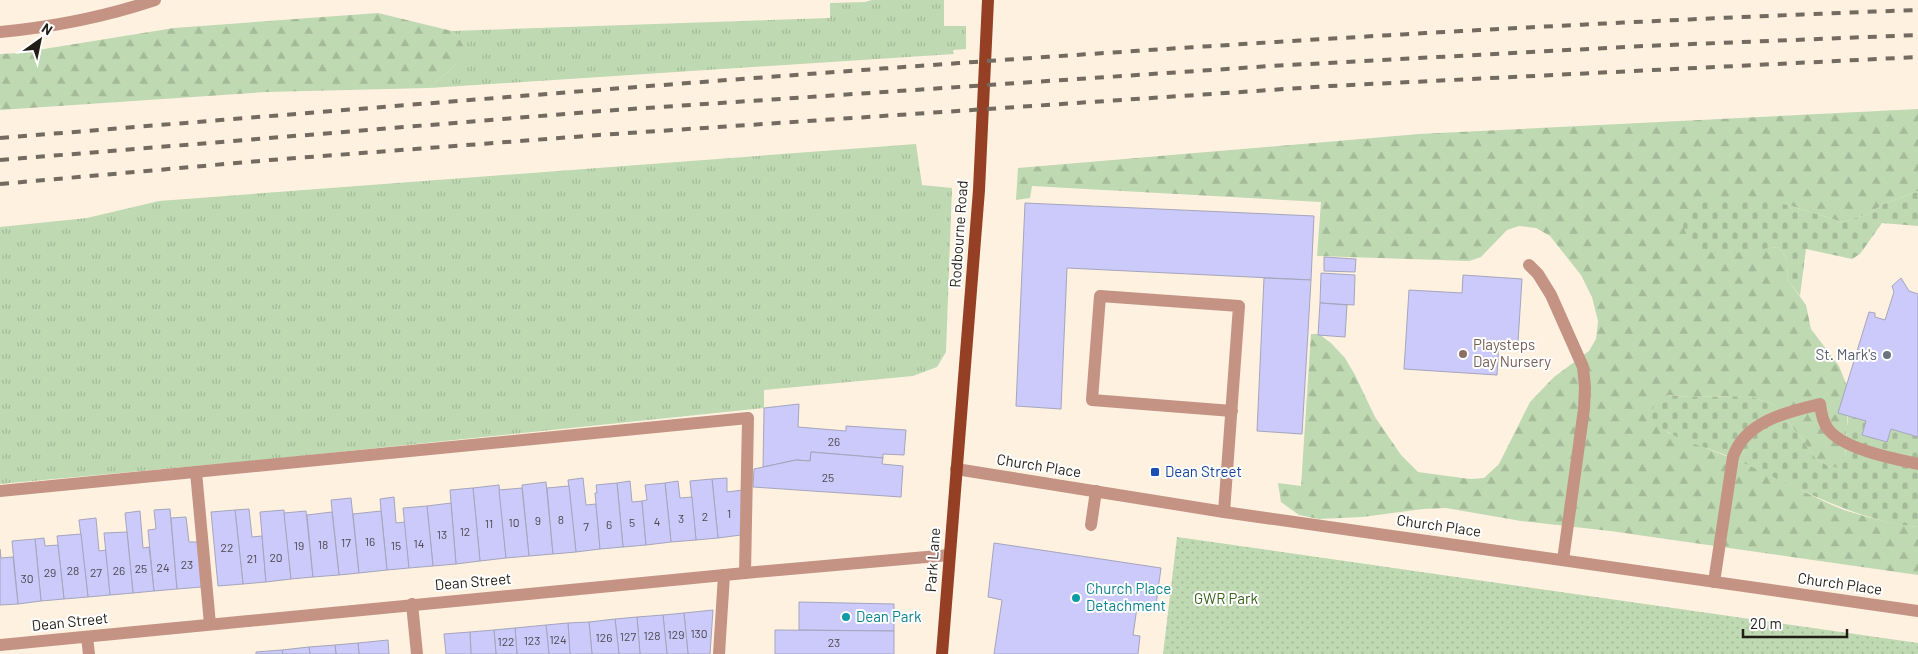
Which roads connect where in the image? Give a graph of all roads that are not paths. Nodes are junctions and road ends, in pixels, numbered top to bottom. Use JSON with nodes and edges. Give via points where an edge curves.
{"nodes":[{"id":1,"x":155,"y":0,"type":"edge"},
{"id":2,"x":988,"y":0,"type":"edge"},
{"id":3,"x":0,"y":32,"type":"edge"},
{"id":4,"x":1529,"y":265,"type":"dead end"},
{"id":5,"x":1232,"y":411,"type":"junction"},
{"id":6,"x":1918,"y":464,"type":"edge"},
{"id":7,"x":956,"y":469,"type":"junction"},
{"id":8,"x":196,"y":472,"type":"junction"},
{"id":9,"x":0,"y":491,"type":"edge"},
{"id":10,"x":1096,"y":491,"type":"junction"},
{"id":11,"x":1224,"y":512,"type":"junction"},
{"id":12,"x":1091,"y":525,"type":"dead end"},
{"id":13,"x":950,"y":555,"type":"junction"},
{"id":14,"x":1563,"y":560,"type":"junction"},
{"id":15,"x":745,"y":573,"type":"junction"},
{"id":16,"x":724,"y":575,"type":"junction"},
{"id":17,"x":1714,"y":582,"type":"junction"},
{"id":18,"x":412,"y":604,"type":"junction"},
{"id":19,"x":1918,"y":611,"type":"edge"},
{"id":20,"x":210,"y":624,"type":"junction"},
{"id":21,"x":87,"y":636,"type":"junction"},
{"id":22,"x":0,"y":645,"type":"edge"},
{"id":23,"x":89,"y":654,"type":"edge"},
{"id":24,"x":417,"y":654,"type":"edge"},
{"id":25,"x":719,"y":654,"type":"edge"},
{"id":26,"x":942,"y":654,"type":"edge"}],
"edges":[{"from":1,"to":3,"type":"street","via":[[73,23]]},
{"from":2,"to":7,"type":"main road","name":"Rodbourne Road","via":[[979,190]]},
{"from":4,"to":14,"type":"street","via":[[1551,295],[1583,367],[1584,409]]},
{"from":5,"to":5,"type":"street","via":[[1092,400],[1100,296],[1239,306]]},
{"from":5,"to":11,"type":"street"},
{"from":6,"to":17,"type":"street","via":[[1866,451],[1843,441],[1828,430],[1820,404],[1772,418],[1757,426],[1741,441],[1732,458]]},
{"from":7,"to":10,"type":"street","name":"Church Place"},
{"from":7,"to":13,"type":"main road","name":"Park Lane"},
{"from":8,"to":9,"type":"street"},
{"from":8,"to":15,"type":"street","via":[[748,418]]},
{"from":8,"to":20,"type":"street"},
{"from":10,"to":11,"type":"street","name":"Church Place"},
{"from":10,"to":12,"type":"street"},
{"from":11,"to":14,"type":"street","name":"Church Place"},
{"from":13,"to":15,"type":"street","name":"Dean Street"},
{"from":13,"to":26,"type":"main road","name":"Park Lane"},
{"from":14,"to":17,"type":"street","name":"Church Place"},
{"from":15,"to":16,"type":"street","name":"Dean Street"},
{"from":16,"to":18,"type":"street","name":"Dean Street"},
{"from":16,"to":25,"type":"street"},
{"from":17,"to":19,"type":"street","name":"Church Place"},
{"from":18,"to":20,"type":"street","name":"Dean Street"},
{"from":18,"to":24,"type":"street"},
{"from":20,"to":21,"type":"street","name":"Dean Street"},
{"from":21,"to":22,"type":"street","name":"Dean Street"},
{"from":21,"to":23,"type":"street"}]}
